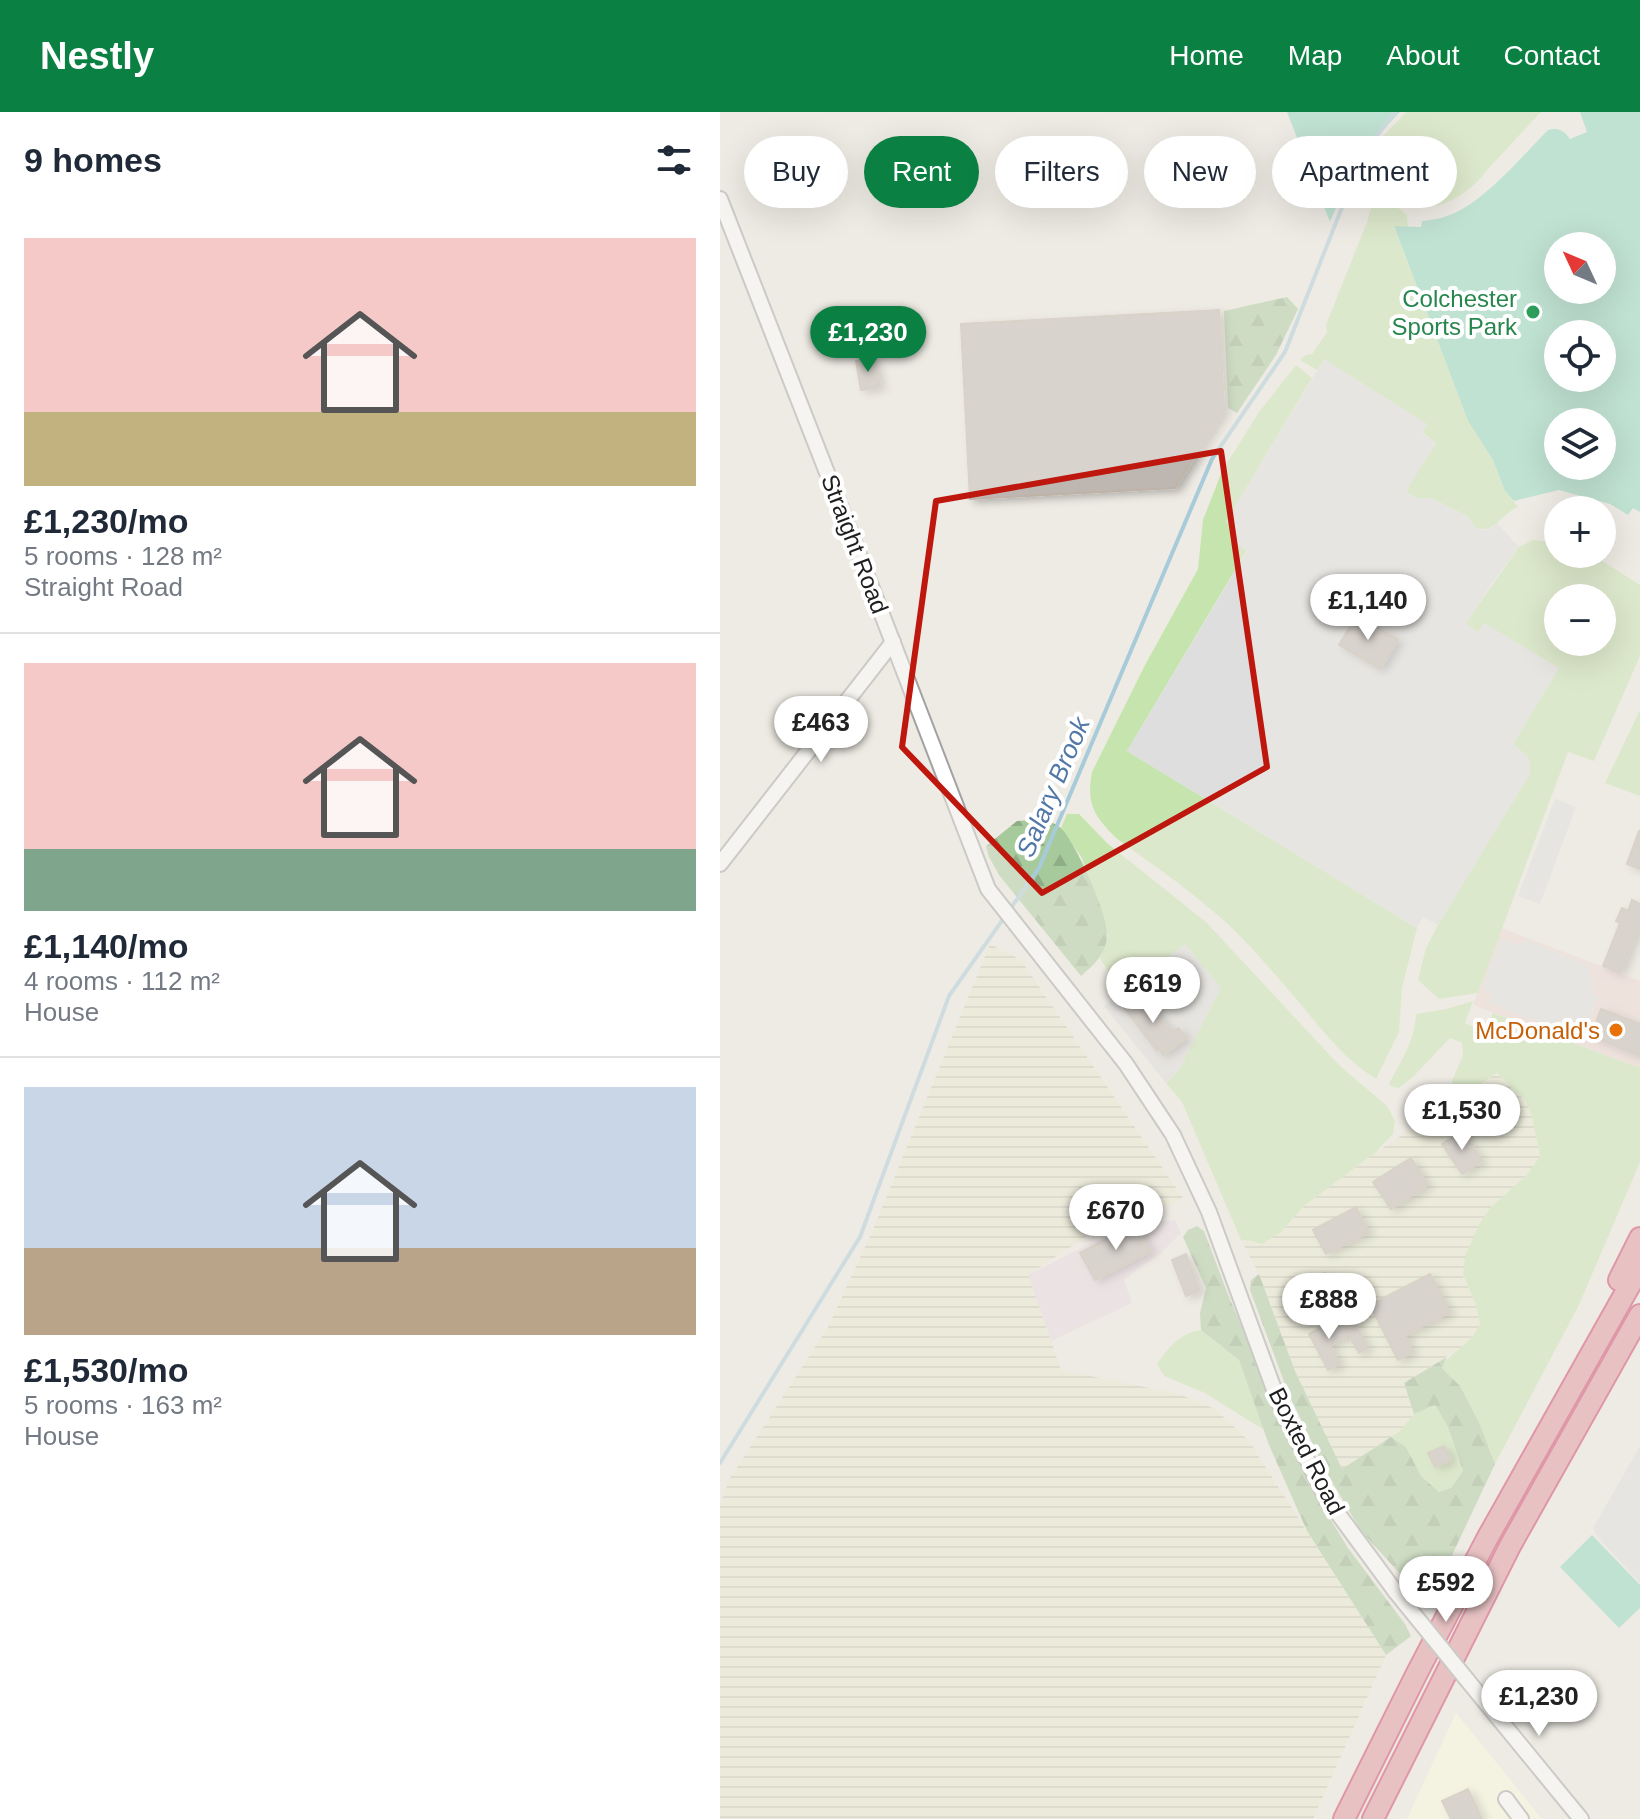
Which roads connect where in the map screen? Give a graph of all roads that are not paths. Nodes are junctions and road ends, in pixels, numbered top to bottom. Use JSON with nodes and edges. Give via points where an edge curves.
{"nodes":[{"id":1,"x":720,"y":199,"type":"edge"},
{"id":2,"x":893,"y":642,"type":"junction"},
{"id":3,"x":720,"y":864,"type":"edge"},
{"id":4,"x":988,"y":889,"type":"joint"},
{"id":5,"x":1640,"y":1238,"type":"edge"},
{"id":6,"x":1640,"y":1267,"type":"edge"},
{"id":7,"x":1640,"y":1315,"type":"edge"},
{"id":8,"x":1640,"y":1340,"type":"edge"},
{"id":9,"x":1488,"y":1537,"type":"junction"},
{"id":10,"x":1510,"y":1546,"type":"junction"},
{"id":11,"x":1506,"y":1799,"type":"dead end"},
{"id":12,"x":1344,"y":1819,"type":"edge"},
{"id":13,"x":1373,"y":1819,"type":"edge"},
{"id":14,"x":1521,"y":1819,"type":"edge"},
{"id":15,"x":1581,"y":1819,"type":"edge"}],
"edges":[{"from":1,"to":2,"type":"street","name":"Straight Road"},
{"from":2,"to":3,"type":"street"},
{"from":2,"to":4,"type":"street","name":"Straight Road"},
{"from":4,"to":15,"type":"street","name":"Boxted Road","bridge":true,"via":[[1126,1064],[1173,1135],[1209,1212],[1279,1403],[1325,1496],[1395,1591]]},
{"from":5,"to":9,"type":"highway"},
{"from":6,"to":9,"type":"highway"},
{"from":7,"to":10,"type":"highway"},
{"from":8,"to":10,"type":"highway"},
{"from":9,"to":12,"type":"highway"},
{"from":10,"to":13,"type":"highway"},
{"from":11,"to":14,"type":"street"}]}
